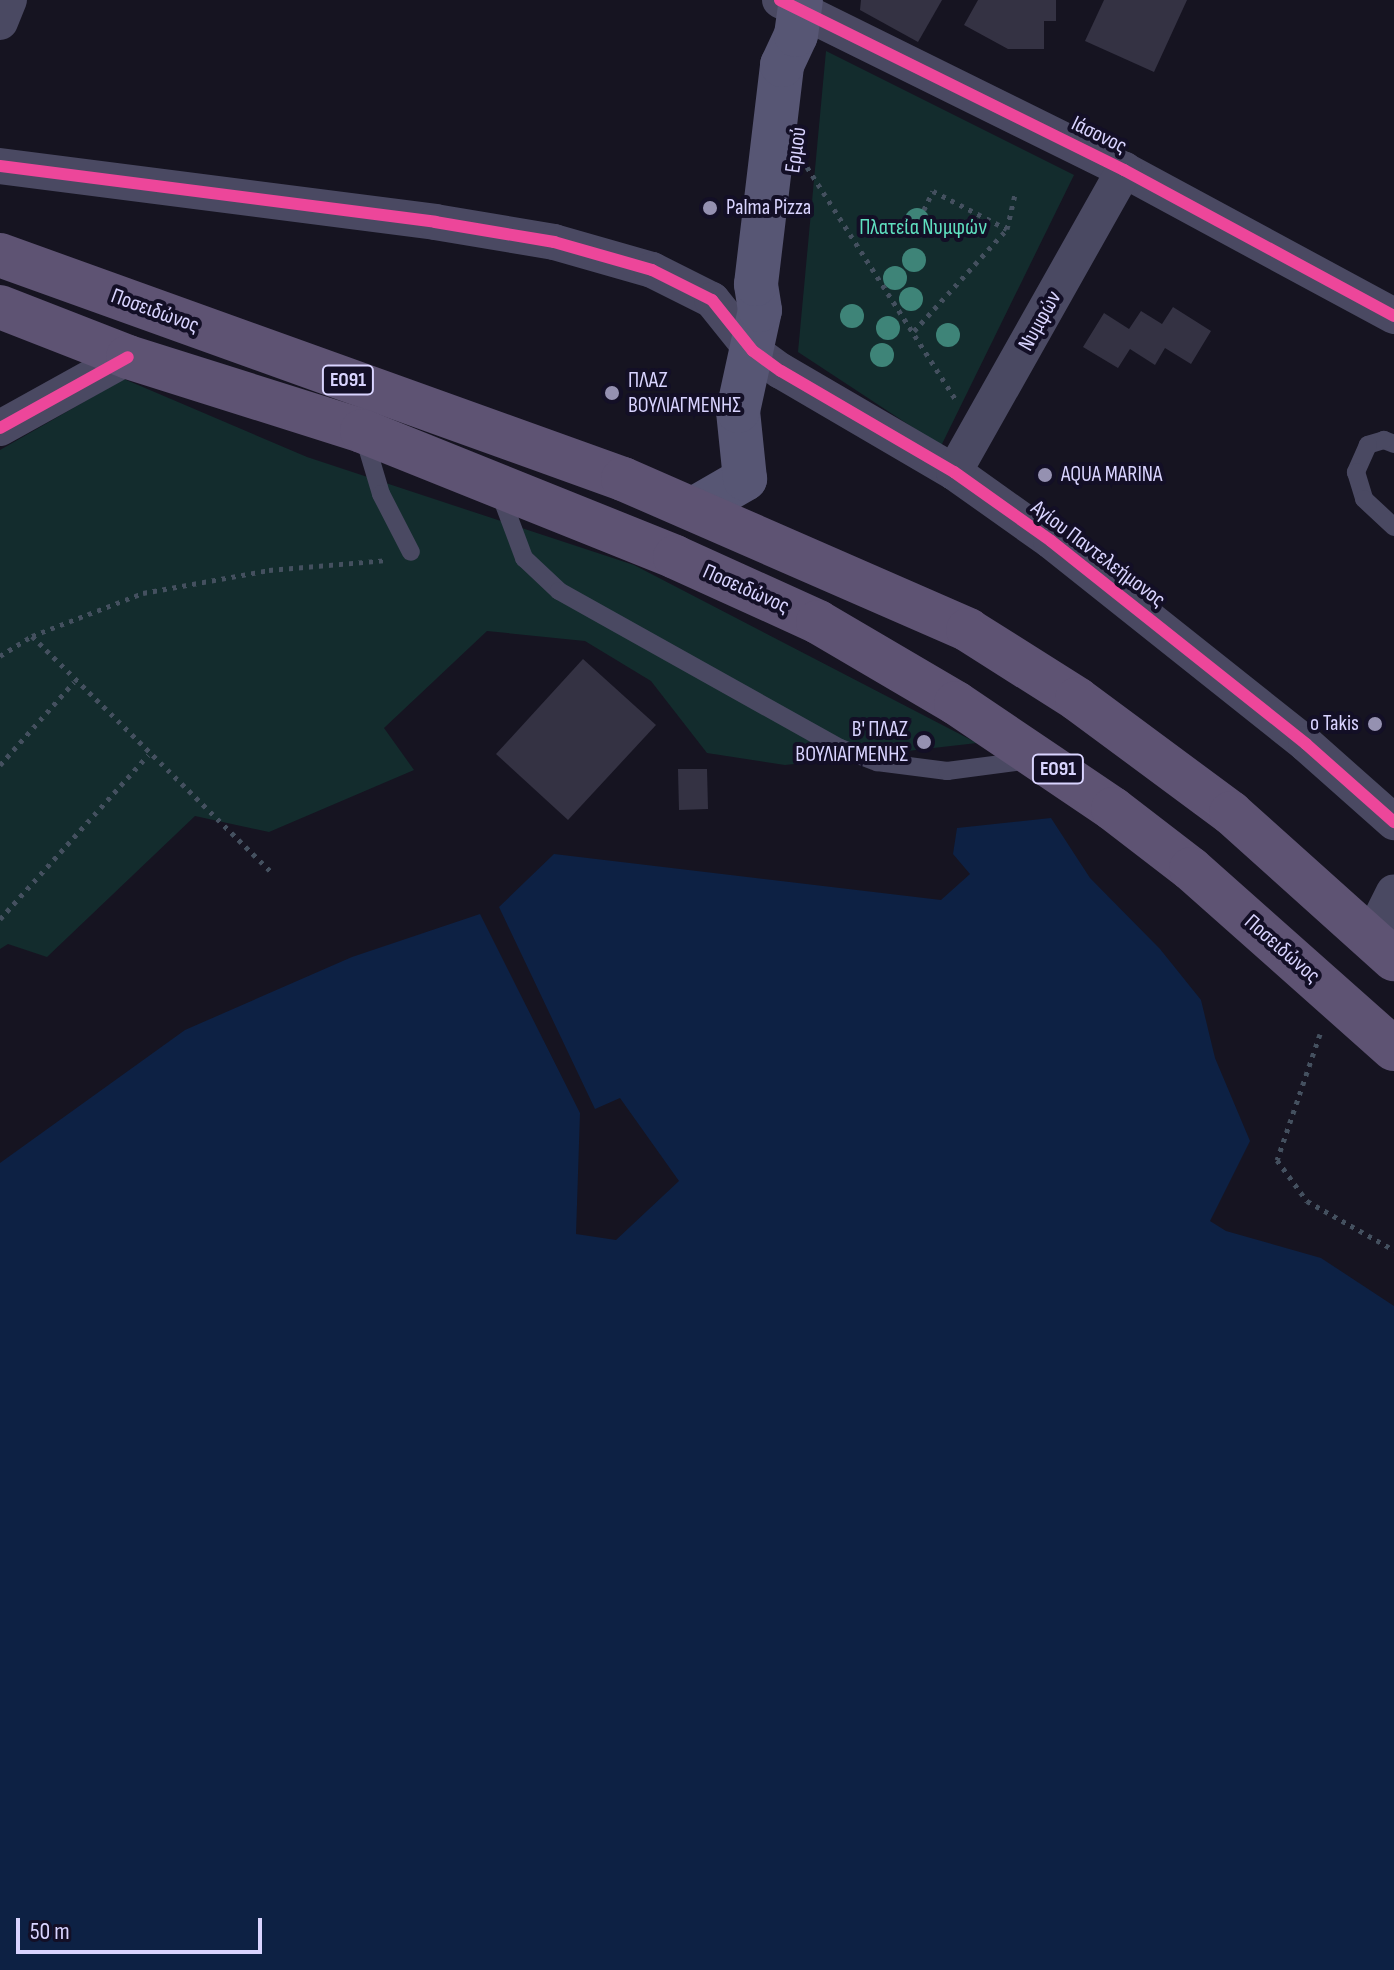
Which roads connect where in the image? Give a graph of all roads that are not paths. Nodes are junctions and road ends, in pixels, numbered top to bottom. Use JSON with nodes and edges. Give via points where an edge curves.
{"nodes":[{"id":1,"x":9,"y":0,"type":"edge"},
{"id":2,"x":794,"y":11,"type":"edge"},
{"id":3,"x":0,"y":22,"type":"edge"},
{"id":4,"x":0,"y":166,"type":"edge"},
{"id":5,"x":1124,"y":170,"type":"junction"},
{"id":6,"x":0,"y":255,"type":"edge"},
{"id":7,"x":0,"y":307,"type":"edge"},
{"id":8,"x":1394,"y":316,"type":"edge"},
{"id":9,"x":757,"y":330,"type":"junction"},
{"id":10,"x":128,"y":357,"type":"junction"},
{"id":11,"x":0,"y":428,"type":"edge"},
{"id":12,"x":362,"y":431,"type":"junction"},
{"id":13,"x":1394,"y":444,"type":"edge"},
{"id":14,"x":954,"y":472,"type":"junction"},
{"id":15,"x":497,"y":485,"type":"junction"},
{"id":16,"x":695,"y":508,"type":"junction"},
{"id":17,"x":1394,"y":527,"type":"edge"},
{"id":18,"x":411,"y":552,"type":"road end"},
{"id":19,"x":675,"y":557,"type":"junction"},
{"id":20,"x":1043,"y":758,"type":"junction"},
{"id":21,"x":1394,"y":822,"type":"edge"},
{"id":22,"x":1394,"y":892,"type":"edge"},
{"id":23,"x":1382,"y":949,"type":"edge"},
{"id":24,"x":1394,"y":1049,"type":"edge"}],
"edges":[{"from":1,"to":3,"type":"street"},
{"from":2,"to":5,"type":"street","name":"Ιάσονος"},
{"from":2,"to":9,"type":"street","name":"Ερμού","via":[[782,65],[756,284]]},
{"from":2,"to":9,"type":"street","name":"Ερμού","via":[[809,61],[777,294]]},
{"from":4,"to":9,"type":"street","name":"Αγίου Παντελεήμονος","via":[[336,208],[554,242],[652,270]]},
{"from":5,"to":8,"type":"street","name":"Ιάσονος"},
{"from":5,"to":14,"type":"street","name":"Νυμφών"},
{"from":6,"to":16,"type":"main road","name":"Ποσειδώνος","number":"ΕΟ91"},
{"from":7,"to":10,"type":"main road","name":"Ποσειδώνος","number":"ΕΟ91"},
{"from":9,"to":14,"type":"street","name":"Αγίου Παντελεήμονος","via":[[806,388]]},
{"from":9,"to":16,"type":"street","name":"Ερμού","via":[[738,411],[742,433]]},
{"from":10,"to":11,"type":"street"},
{"from":10,"to":12,"type":"main road","name":"Ποσειδώνος","number":"ΕΟ91"},
{"from":12,"to":15,"type":"main road","name":"Ποσειδώνος","number":"ΕΟ91"},
{"from":12,"to":18,"type":"lane","via":[[381,494]]},
{"from":13,"to":17,"type":"lane","via":[[1384,440],[1368,445],[1356,472],[1364,499]]},
{"from":14,"to":21,"type":"street","name":"Αγίου Παντελεήμονος","via":[[1153,620]]},
{"from":15,"to":19,"type":"main road","name":"Ποσειδώνος","number":"ΕΟ91"},
{"from":15,"to":20,"type":"lane","via":[[524,558],[559,591],[840,748],[877,762],[947,771]]},
{"from":16,"to":19,"type":"street","name":"Ερμού"},
{"from":16,"to":23,"type":"main road","name":"Ποσειδώνος","number":"ΕΟ91","via":[[992,645],[1186,779]]},
{"from":19,"to":20,"type":"main road","name":"Ποσειδώνος","number":"ΕΟ91","via":[[818,622]]},
{"from":20,"to":24,"type":"main road","name":"Ποσειδώνος","number":"ΕΟ91","via":[[1191,869]]},
{"from":22,"to":23,"type":"street"}]}
